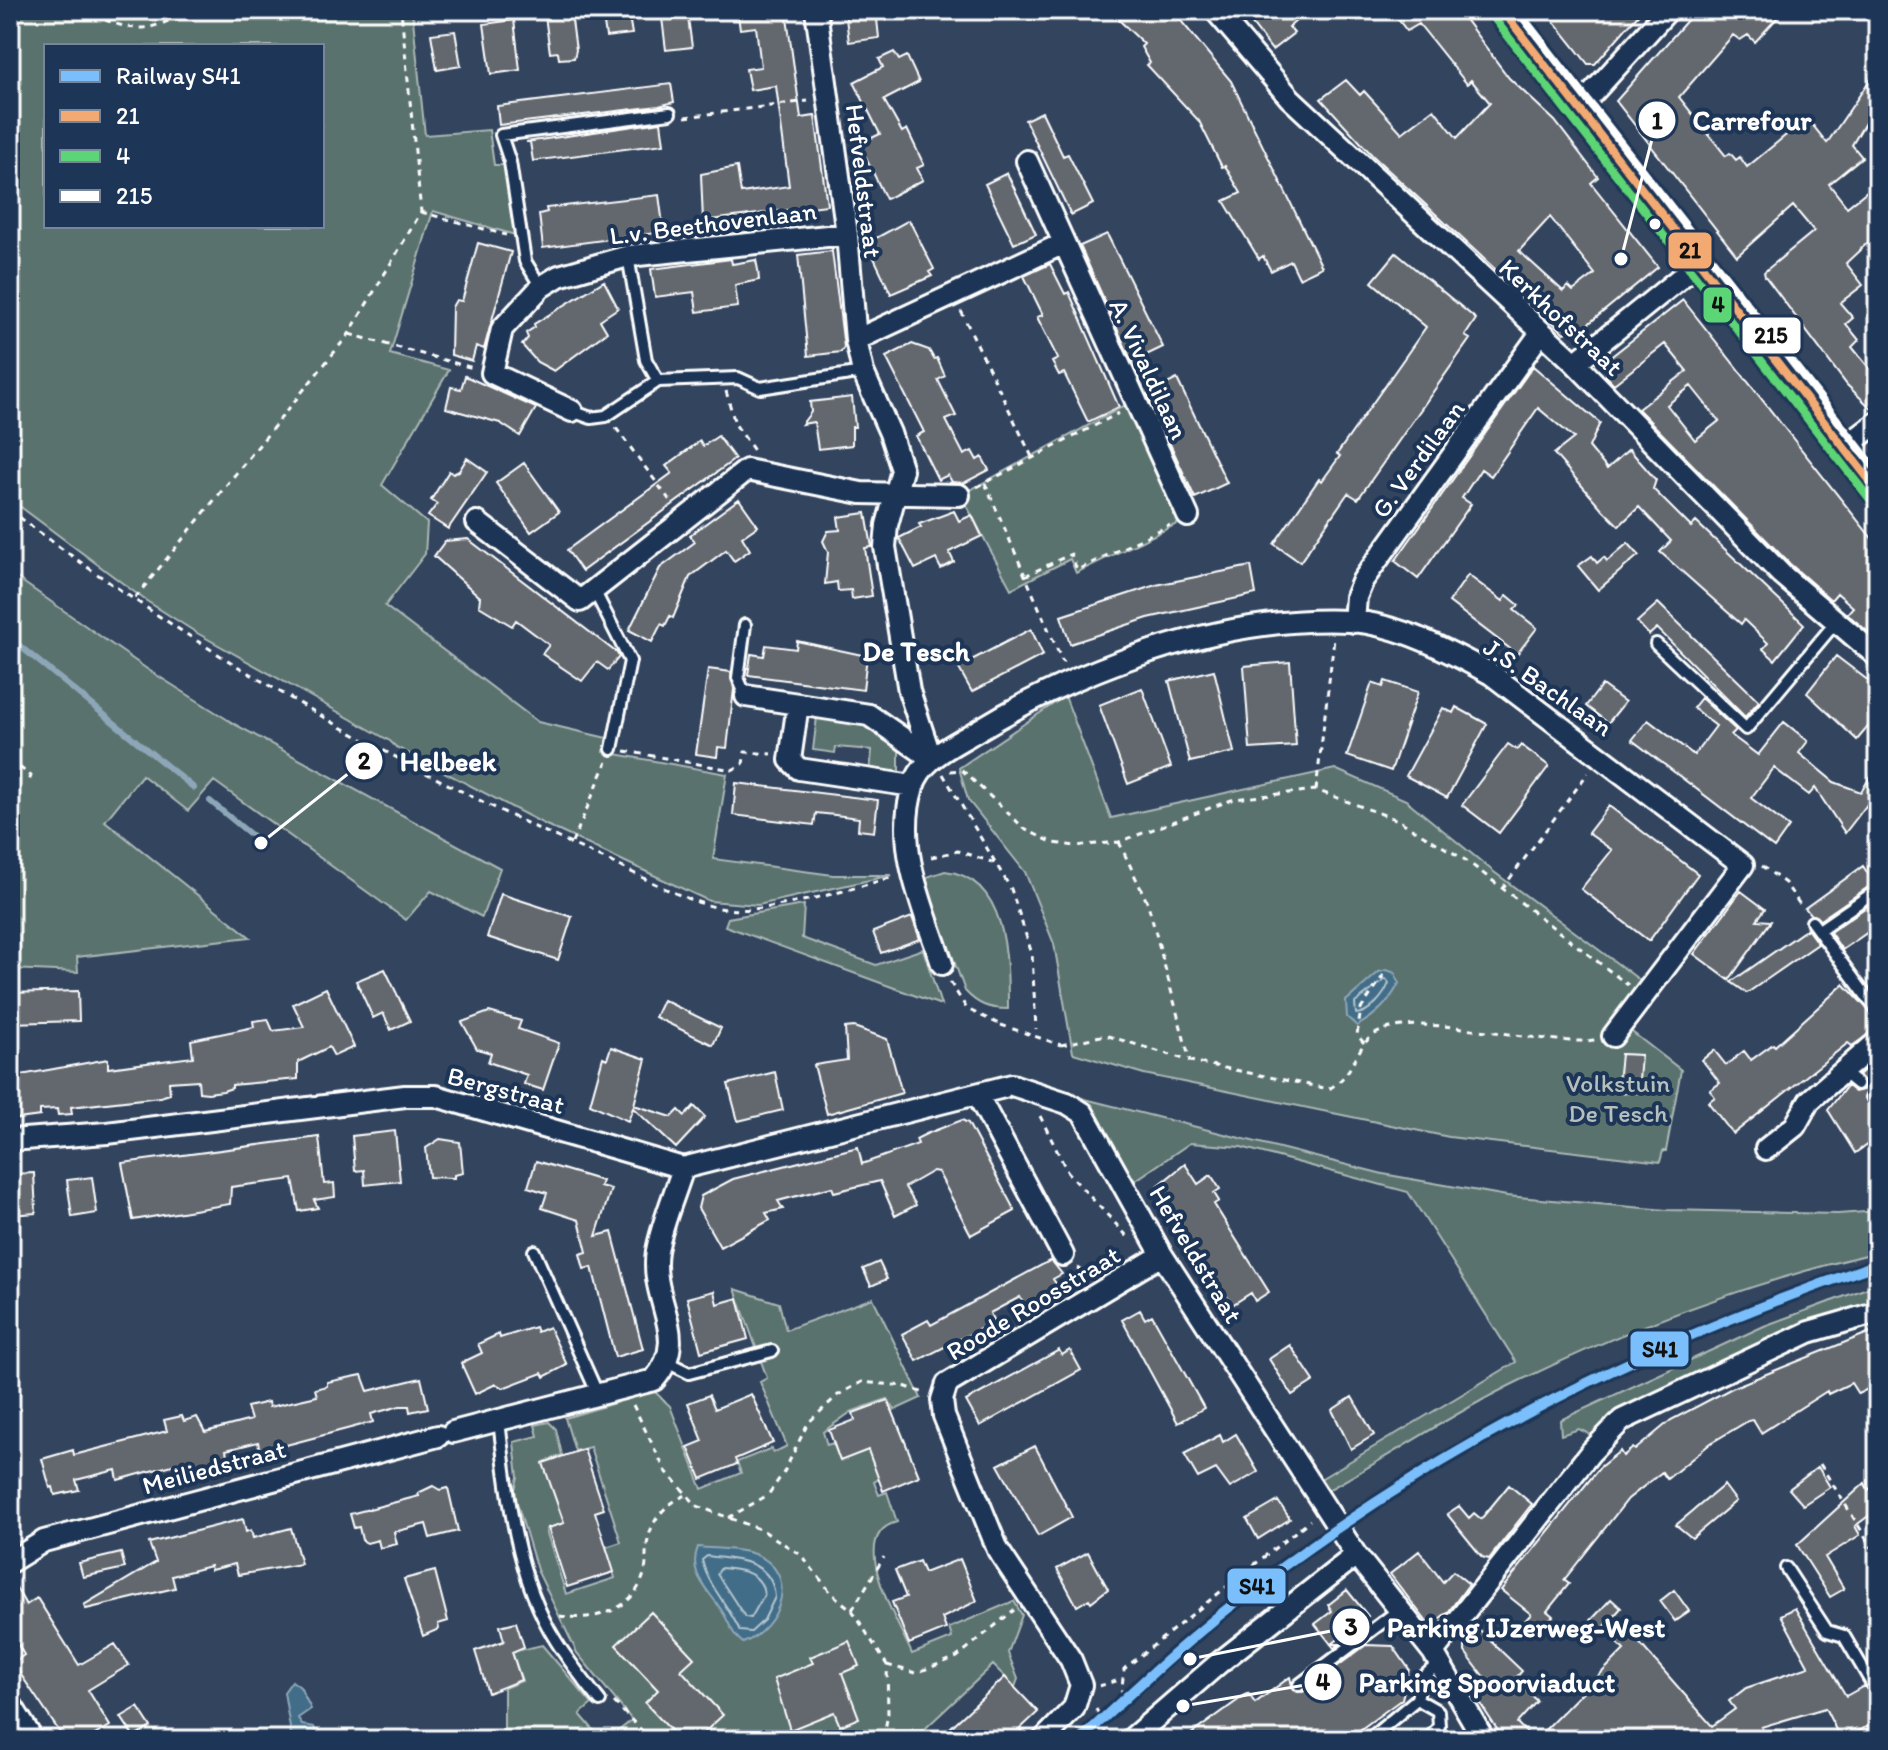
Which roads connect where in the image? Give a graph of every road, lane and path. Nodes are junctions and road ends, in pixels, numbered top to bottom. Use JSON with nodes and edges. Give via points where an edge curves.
{"nodes":[{"id":1,"x":83,"y":10,"type":"edge"},
{"id":2,"x":189,"y":10,"type":"edge"},
{"id":3,"x":401,"y":10,"type":"edge"},
{"id":4,"x":816,"y":10,"type":"edge"},
{"id":5,"x":1215,"y":10,"type":"edge"},
{"id":6,"x":1502,"y":10,"type":"edge"},
{"id":7,"x":1668,"y":10,"type":"edge"},
{"id":8,"x":828,"y":98,"type":"junction"},
{"id":9,"x":1579,"y":108,"type":"junction"},
{"id":10,"x":670,"y":116,"type":"joint"},
{"id":11,"x":1027,"y":161,"type":"dead end"},
{"id":12,"x":421,"y":212,"type":"junction"},
{"id":13,"x":847,"y":234,"type":"junction"},
{"id":14,"x":520,"y":239,"type":"junction"},
{"id":15,"x":1062,"y":244,"type":"junction"},
{"id":16,"x":628,"y":256,"type":"junction"},
{"id":17,"x":1700,"y":262,"type":"junction"},
{"id":18,"x":541,"y":287,"type":"junction"},
{"id":19,"x":953,"y":295,"type":"junction"},
{"id":20,"x":349,"y":334,"type":"junction"},
{"id":21,"x":1540,"y":334,"type":"junction"},
{"id":22,"x":856,"y":340,"type":"junction"},
{"id":23,"x":452,"y":363,"type":"dead end"},
{"id":24,"x":1575,"y":363,"type":"junction"},
{"id":25,"x":863,"y":372,"type":"junction"},
{"id":26,"x":722,"y":380,"type":"junction"},
{"id":27,"x":658,"y":381,"type":"junction"},
{"id":28,"x":1137,"y":404,"type":"junction"},
{"id":29,"x":572,"y":411,"type":"joint"},
{"id":30,"x":606,"y":416,"type":"junction"},
{"id":31,"x":1878,"y":422,"type":"edge"},
{"id":32,"x":1844,"y":448,"type":"junction"},
{"id":33,"x":1033,"y":459,"type":"junction"},
{"id":34,"x":771,"y":475,"type":"junction"},
{"id":35,"x":985,"y":483,"type":"junction"},
{"id":36,"x":1878,"y":491,"type":"edge"},
{"id":37,"x":897,"y":493,"type":"junction"},
{"id":38,"x":959,"y":495,"type":"joint"},
{"id":39,"x":10,"y":510,"type":"edge"},
{"id":40,"x":1188,"y":516,"type":"joint"},
{"id":41,"x":684,"y":519,"type":"junction"},
{"id":42,"x":477,"y":522,"type":"dead end"},
{"id":43,"x":1025,"y":576,"type":"junction"},
{"id":44,"x":594,"y":590,"type":"junction"},
{"id":45,"x":134,"y":599,"type":"junction"},
{"id":46,"x":1345,"y":622,"type":"junction"},
{"id":47,"x":1836,"y":622,"type":"junction"},
{"id":48,"x":745,"y":625,"type":"dead end"},
{"id":49,"x":1656,"y":644,"type":"dead end"},
{"id":50,"x":1878,"y":657,"type":"edge"},
{"id":51,"x":1071,"y":681,"type":"junction"},
{"id":52,"x":746,"y":696,"type":"joint"},
{"id":53,"x":798,"y":704,"type":"junction"},
{"id":54,"x":612,"y":749,"type":"junction"},
{"id":55,"x":1600,"y":757,"type":"junction"},
{"id":56,"x":10,"y":760,"type":"edge"},
{"id":57,"x":790,"y":760,"type":"junction"},
{"id":58,"x":937,"y":765,"type":"junction"},
{"id":59,"x":29,"y":781,"type":"dead end"},
{"id":60,"x":913,"y":786,"type":"junction"},
{"id":61,"x":1316,"y":790,"type":"junction"},
{"id":62,"x":1119,"y":842,"type":"junction"},
{"id":63,"x":571,"y":844,"type":"junction"},
{"id":64,"x":995,"y":863,"type":"junction"},
{"id":65,"x":1743,"y":865,"type":"junction"},
{"id":66,"x":911,"y":867,"type":"junction"},
{"id":67,"x":1502,"y":889,"type":"junction"},
{"id":68,"x":1877,"y":890,"type":"edge"},
{"id":69,"x":1816,"y":926,"type":"junction"},
{"id":70,"x":942,"y":964,"type":"joint"},
{"id":71,"x":1387,"y":970,"type":"dead end"},
{"id":72,"x":1645,"y":998,"type":"junction"},
{"id":73,"x":1878,"y":1012,"type":"edge"},
{"id":74,"x":1036,"y":1029,"type":"dead end"},
{"id":75,"x":1613,"y":1036,"type":"joint"},
{"id":76,"x":1878,"y":1041,"type":"edge"},
{"id":77,"x":1364,"y":1043,"type":"junction"},
{"id":78,"x":1190,"y":1061,"type":"junction"},
{"id":79,"x":977,"y":1094,"type":"junction"},
{"id":80,"x":1039,"y":1108,"type":"dead end"},
{"id":81,"x":10,"y":1140,"type":"edge"},
{"id":82,"x":1766,"y":1149,"type":"dead end"},
{"id":83,"x":683,"y":1168,"type":"junction"},
{"id":84,"x":534,"y":1251,"type":"dead end"},
{"id":85,"x":1063,"y":1255,"type":"joint"},
{"id":86,"x":1155,"y":1260,"type":"junction"},
{"id":87,"x":1101,"y":1273,"type":"dead end"},
{"id":88,"x":1878,"y":1312,"type":"edge"},
{"id":89,"x":772,"y":1351,"type":"dead end"},
{"id":90,"x":669,"y":1363,"type":"junction"},
{"id":91,"x":626,"y":1390,"type":"junction"},
{"id":92,"x":598,"y":1395,"type":"junction"},
{"id":93,"x":942,"y":1400,"type":"junction"},
{"id":94,"x":499,"y":1420,"type":"junction"},
{"id":95,"x":1820,"y":1464,"type":"dead end"},
{"id":96,"x":688,"y":1494,"type":"junction"},
{"id":97,"x":1313,"y":1517,"type":"dead end"},
{"id":98,"x":728,"y":1518,"type":"junction"},
{"id":99,"x":1356,"y":1555,"type":"junction"},
{"id":100,"x":884,"y":1557,"type":"dead end"},
{"id":101,"x":1878,"y":1557,"type":"edge"},
{"id":102,"x":10,"y":1562,"type":"edge"},
{"id":103,"x":1786,"y":1568,"type":"dead end"},
{"id":104,"x":1029,"y":1597,"type":"junction"},
{"id":105,"x":1401,"y":1607,"type":"junction"},
{"id":106,"x":852,"y":1610,"type":"junction"},
{"id":107,"x":563,"y":1628,"type":"dead end"},
{"id":108,"x":1436,"y":1658,"type":"junction"},
{"id":109,"x":887,"y":1665,"type":"junction"},
{"id":110,"x":1123,"y":1679,"type":"junction"},
{"id":111,"x":1299,"y":1685,"type":"dead end"},
{"id":112,"x":1097,"y":1687,"type":"dead end"},
{"id":113,"x":1878,"y":1694,"type":"edge"},
{"id":114,"x":1417,"y":1699,"type":"junction"},
{"id":115,"x":600,"y":1701,"type":"dead end"},
{"id":116,"x":613,"y":1701,"type":"dead end"},
{"id":117,"x":10,"y":1703,"type":"edge"},
{"id":118,"x":1103,"y":1721,"type":"junction"},
{"id":119,"x":33,"y":1740,"type":"edge"},
{"id":120,"x":651,"y":1740,"type":"edge"},
{"id":121,"x":883,"y":1740,"type":"edge"},
{"id":122,"x":1043,"y":1740,"type":"edge"},
{"id":123,"x":1084,"y":1740,"type":"edge"},
{"id":124,"x":1106,"y":1740,"type":"edge"},
{"id":125,"x":1130,"y":1740,"type":"edge"},
{"id":126,"x":1368,"y":1740,"type":"edge"},
{"id":127,"x":1415,"y":1740,"type":"edge"},
{"id":128,"x":1484,"y":1740,"type":"edge"}],
"edges":[{"from":1,"to":2,"type":"path","via":[[121,27],[159,28]]},
{"from":3,"to":12,"type":"path"},
{"from":4,"to":8,"type":"street","name":"Hefveldstraat"},
{"from":5,"to":21,"type":"street","name":"Kerkhofstraat","via":[[1290,98]]},
{"from":6,"to":9,"type":"main road"},
{"from":7,"to":9,"type":"street"},
{"from":8,"to":10,"type":"path"},
{"from":8,"to":13,"type":"street","name":"Hefveldstraat"},
{"from":9,"to":17,"type":"main road"},
{"from":10,"to":14,"type":"lane","via":[[501,135],[510,162]]},
{"from":11,"to":15,"type":"street","name":"A. Vivaldilaan"},
{"from":12,"to":14,"type":"path"},
{"from":12,"to":20,"type":"path"},
{"from":13,"to":16,"type":"street","name":"L.v. Beethovenlaan"},
{"from":13,"to":22,"type":"street","name":"Hefveldstraat"},
{"from":14,"to":18,"type":"lane","via":[[525,261]]},
{"from":15,"to":19,"type":"street"},
{"from":15,"to":28,"type":"street","name":"A. Vivaldilaan"},
{"from":16,"to":18,"type":"street","name":"L.v. Beethovenlaan","via":[[580,268]]},
{"from":16,"to":27,"type":"lane","via":[[646,360]]},
{"from":17,"to":24,"type":"street"},
{"from":17,"to":32,"type":"main road"},
{"from":18,"to":29,"type":"street","name":"L.v. Beethovenlaan","via":[[502,329],[492,373]]},
{"from":19,"to":22,"type":"street"},
{"from":19,"to":33,"type":"path"},
{"from":20,"to":23,"type":"path"},
{"from":20,"to":45,"type":"path"},
{"from":21,"to":24,"type":"street","name":"Kerkhofstraat"},
{"from":21,"to":46,"type":"street","name":"G. Verdilaan","via":[[1363,580]]},
{"from":22,"to":25,"type":"street","name":"Hefveldstraat"},
{"from":24,"to":47,"type":"street","name":"Kerkhofstraat","via":[[1781,574]]},
{"from":25,"to":26,"type":"lane","via":[[760,388],[738,378]]},
{"from":25,"to":37,"type":"street","name":"Hefveldstraat","via":[[902,470]]},
{"from":26,"to":27,"type":"lane"},
{"from":26,"to":34,"type":"path","via":[[735,424]]},
{"from":27,"to":30,"type":"lane"},
{"from":28,"to":33,"type":"path"},
{"from":28,"to":40,"type":"street","name":"A. Vivaldilaan"},
{"from":29,"to":30,"type":"lane","via":[[591,418]]},
{"from":30,"to":41,"type":"path"},
{"from":31,"to":32,"type":"street"},
{"from":32,"to":36,"type":"main road"},
{"from":33,"to":35,"type":"path"},
{"from":34,"to":37,"type":"street","via":[[861,493]]},
{"from":34,"to":41,"type":"street","via":[[747,470]]},
{"from":35,"to":38,"type":"path"},
{"from":35,"to":43,"type":"path"},
{"from":37,"to":38,"type":"street"},
{"from":37,"to":58,"type":"street","name":"Hefveldstraat","via":[[885,547],[909,691]]},
{"from":39,"to":45,"type":"path"},
{"from":40,"to":43,"type":"path","via":[[1077,570],[1071,554]]},
{"from":41,"to":44,"type":"street"},
{"from":42,"to":44,"type":"street","via":[[580,601]]},
{"from":43,"to":51,"type":"path"},
{"from":44,"to":54,"type":"lane","via":[[630,661]]},
{"from":45,"to":63,"type":"path","via":[[296,700]]},
{"from":46,"to":51,"type":"street","name":"J.S. Bachlaan","via":[[1215,636],[1141,654]]},
{"from":46,"to":55,"type":"street","name":"J.S. Bachlaan","via":[[1401,633],[1448,651],[1491,674]]},
{"from":46,"to":61,"type":"path"},
{"from":47,"to":49,"type":"lane","via":[[1746,729]]},
{"from":47,"to":50,"type":"street","name":"Kerkhofstraat"},
{"from":48,"to":52,"type":"lane","via":[[738,678]]},
{"from":51,"to":58,"type":"street","name":"J.S. Bachlaan","via":[[1015,707]]},
{"from":52,"to":53,"type":"street"},
{"from":53,"to":57,"type":"street"},
{"from":53,"to":58,"type":"street","via":[[869,715]]},
{"from":54,"to":57,"type":"path","via":[[732,770],[743,764],[745,752]]},
{"from":54,"to":63,"type":"path"},
{"from":55,"to":65,"type":"street","name":"J.S. Bachlaan"},
{"from":55,"to":67,"type":"path"},
{"from":56,"to":59,"type":"path","via":[[31,776]]},
{"from":57,"to":60,"type":"street","via":[[799,769]]},
{"from":58,"to":60,"type":"street"},
{"from":58,"to":62,"type":"path","via":[[962,770],[1039,837],[1075,846]]},
{"from":58,"to":64,"type":"path"},
{"from":60,"to":66,"type":"street"},
{"from":61,"to":62,"type":"path","via":[[1234,799]]},
{"from":61,"to":67,"type":"path","via":[[1398,820]]},
{"from":62,"to":78,"type":"path","via":[[1148,904]]},
{"from":63,"to":66,"type":"path","via":[[725,909],[753,909],[863,886]]},
{"from":64,"to":66,"type":"path","via":[[958,851]]},
{"from":64,"to":74,"type":"path","via":[[1029,937]]},
{"from":65,"to":69,"type":"path","via":[[1773,872]]},
{"from":65,"to":72,"type":"street"},
{"from":66,"to":70,"type":"street"},
{"from":67,"to":72,"type":"path"},
{"from":68,"to":69,"type":"lane"},
{"from":69,"to":73,"type":"lane"},
{"from":70,"to":78,"type":"path","bridge":true,"via":[[967,1009],[1001,1025],[1061,1045],[1105,1035]]},
{"from":71,"to":77,"type":"path","via":[[1361,1009],[1357,1035]]},
{"from":72,"to":75,"type":"street"},
{"from":75,"to":77,"type":"path","via":[[1591,1041],[1414,1027],[1376,1033]]},
{"from":76,"to":82,"type":"street","via":[[1849,1078],[1809,1101],[1795,1126]]},
{"from":77,"to":78,"type":"path","via":[[1345,1080],[1329,1089]]},
{"from":79,"to":83,"type":"street"},
{"from":79,"to":85,"type":"street"},
{"from":79,"to":86,"type":"street","name":"Hefveldstraat","bridge":true,"via":[[1012,1085],[1083,1113]]},
{"from":80,"to":86,"type":"path","via":[[1043,1128],[1068,1173]]},
{"from":81,"to":83,"type":"street","name":"Bergstraat","via":[[436,1096]]},
{"from":83,"to":90,"type":"street","via":[[657,1250],[656,1277],[672,1344]]},
{"from":84,"to":92,"type":"lane"},
{"from":85,"to":87,"type":"path","via":[[1084,1273]]},
{"from":86,"to":93,"type":"street","name":"Roode Roosstraat","via":[[947,1384]]},
{"from":86,"to":99,"type":"street","name":"Hefveldstraat"},
{"from":88,"to":108,"type":"street","via":[[1809,1332],[1622,1420],[1590,1453]]},
{"from":89,"to":90,"type":"lane","via":[[689,1373]]},
{"from":90,"to":91,"type":"street","name":"Meiliedstraat","via":[[654,1380]]},
{"from":91,"to":92,"type":"street","name":"Meiliedstraat"},
{"from":91,"to":96,"type":"path","via":[[665,1470]]},
{"from":92,"to":94,"type":"street","name":"Meiliedstraat"},
{"from":93,"to":98,"type":"path","via":[[904,1386],[862,1382],[838,1395],[808,1423],[768,1495]]},
{"from":93,"to":104,"type":"street","name":"Roode Roosstraat","via":[[998,1550]]},
{"from":94,"to":102,"type":"street","name":"Meiliedstraat","via":[[44,1541]]},
{"from":94,"to":115,"type":"lane","via":[[507,1495],[530,1583],[554,1640]]},
{"from":95,"to":101,"type":"path"},
{"from":96,"to":98,"type":"path","via":[[697,1506]]},
{"from":96,"to":107,"type":"path","via":[[669,1502],[656,1517],[637,1591],[604,1614],[578,1619],[556,1615]]},
{"from":97,"to":110,"type":"path","via":[[1124,1669]]},
{"from":98,"to":106,"type":"path","via":[[762,1530],[801,1555]]},
{"from":99,"to":105,"type":"street","name":"Hefveldstraat"},
{"from":99,"to":125,"type":"street"},
{"from":100,"to":106,"type":"path"},
{"from":103,"to":113,"type":"lane","via":[[1827,1631],[1844,1636]]},
{"from":104,"to":109,"type":"path","via":[[957,1657],[916,1673]]},
{"from":104,"to":122,"type":"street","name":"Roode Roosstraat","via":[[1071,1660],[1081,1685],[1074,1708]]},
{"from":105,"to":108,"type":"street","name":"Hefveldstraat"},
{"from":105,"to":111,"type":"lane"},
{"from":106,"to":109,"type":"path"},
{"from":108,"to":114,"type":"lane","via":[[1421,1679]]},
{"from":108,"to":128,"type":"street","name":"Hefveldstraat"},
{"from":109,"to":121,"type":"path"},
{"from":110,"to":112,"type":"path"},
{"from":110,"to":118,"type":"path","via":[[1120,1705]]},
{"from":114,"to":126,"type":"lane"},
{"from":114,"to":127,"type":"lane","via":[[1438,1711],[1439,1726],[1430,1738]]},
{"from":116,"to":120,"type":"path"},
{"from":117,"to":119,"type":"street"},
{"from":118,"to":123,"type":"path"},
{"from":118,"to":124,"type":"path"}]}
